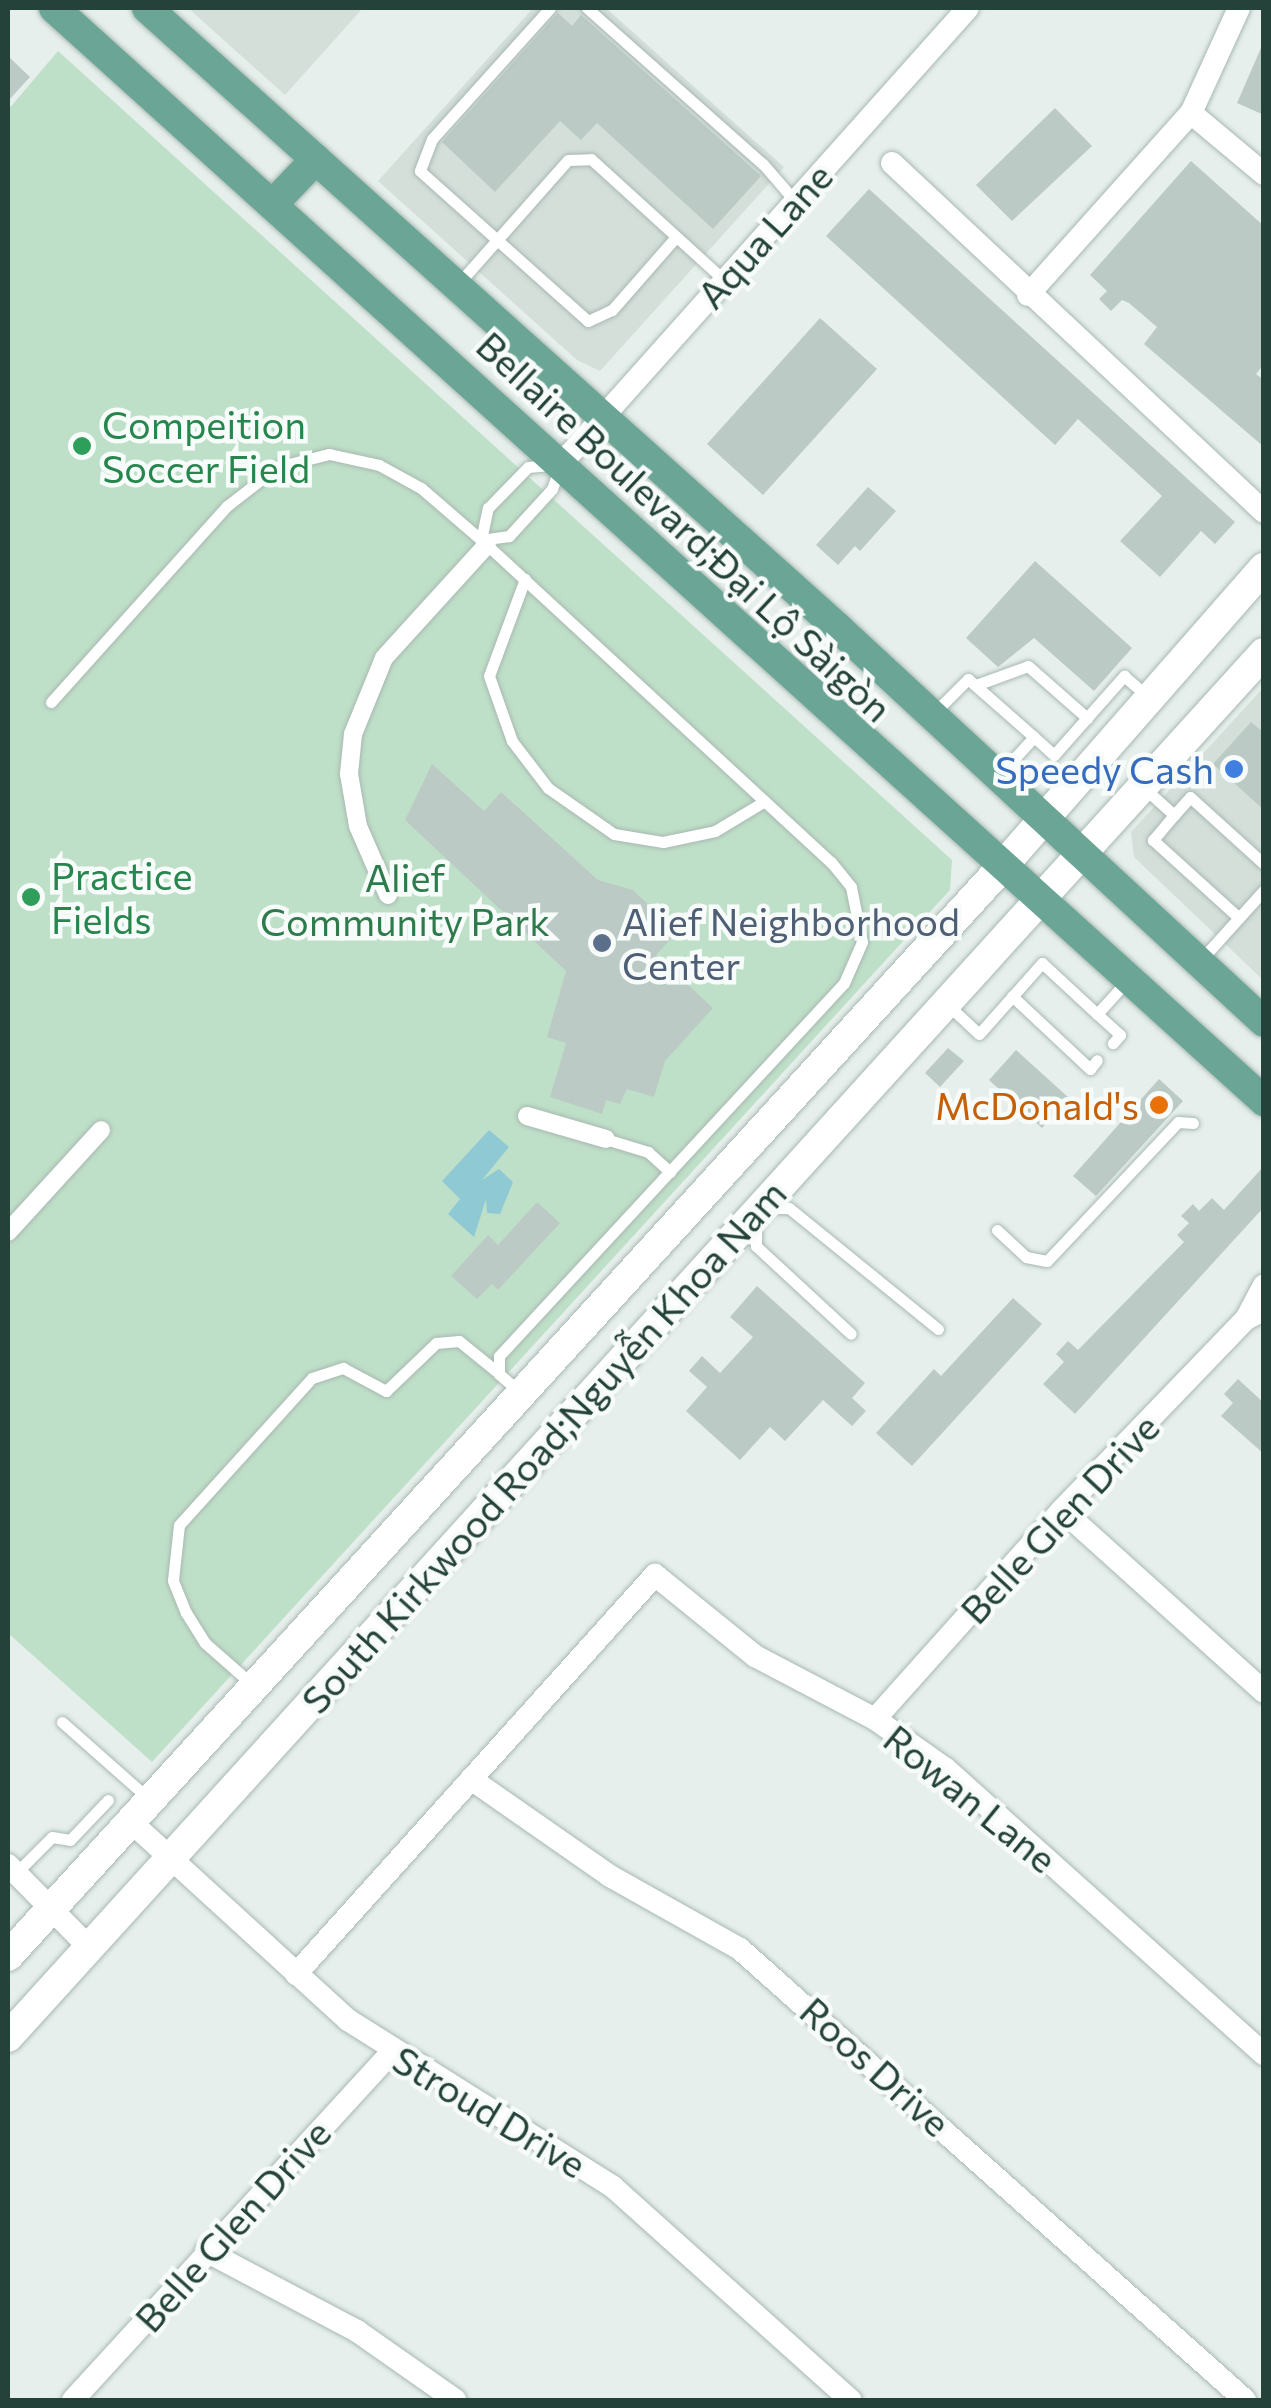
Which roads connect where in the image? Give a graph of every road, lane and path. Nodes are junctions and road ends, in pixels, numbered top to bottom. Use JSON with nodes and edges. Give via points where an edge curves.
{"nodes":[{"id":1,"x":54,"y":8,"type":"edge"},
{"id":2,"x":148,"y":8,"type":"edge"},
{"id":3,"x":550,"y":8,"type":"edge"},
{"id":4,"x":587,"y":8,"type":"edge"},
{"id":5,"x":968,"y":8,"type":"edge"},
{"id":6,"x":1239,"y":8,"type":"edge"},
{"id":7,"x":1191,"y":113,"type":"junction"},
{"id":8,"x":316,"y":158,"type":"junction"},
{"id":9,"x":892,"y":162,"type":"dead end"},
{"id":10,"x":1264,"y":174,"type":"edge"},
{"id":11,"x":794,"y":201,"type":"junction"},
{"id":12,"x":273,"y":204,"type":"junction"},
{"id":13,"x":676,"y":238,"type":"junction"},
{"id":14,"x":496,"y":242,"type":"junction"},
{"id":15,"x":724,"y":278,"type":"junction"},
{"id":16,"x":456,"y":286,"type":"junction"},
{"id":17,"x":1028,"y":295,"type":"junction"},
{"id":18,"x":601,"y":420,"type":"junction"},
{"id":19,"x":561,"y":464,"type":"junction"},
{"id":20,"x":1264,"y":512,"type":"edge"},
{"id":21,"x":484,"y":542,"type":"junction"},
{"id":22,"x":525,"y":579,"type":"junction"},
{"id":23,"x":1260,"y":579,"type":"edge"},
{"id":24,"x":1264,"y":653,"type":"edge"},
{"id":25,"x":976,"y":685,"type":"junction"},
{"id":26,"x":1149,"y":698,"type":"junction"},
{"id":27,"x":51,"y":702,"type":"dead end"},
{"id":28,"x":931,"y":716,"type":"junction"},
{"id":29,"x":1087,"y":718,"type":"junction"},
{"id":30,"x":1034,"y":737,"type":"junction"},
{"id":31,"x":1067,"y":740,"type":"junction"},
{"id":32,"x":1093,"y":762,"type":"junction"},
{"id":33,"x":996,"y":779,"type":"junction"},
{"id":34,"x":1144,"y":787,"type":"junction"},
{"id":35,"x":765,"y":800,"type":"junction"},
{"id":36,"x":1174,"y":815,"type":"junction"},
{"id":37,"x":1041,"y":822,"type":"junction"},
{"id":38,"x":1079,"y":856,"type":"junction"},
{"id":39,"x":1264,"y":864,"type":"edge"},
{"id":40,"x":1001,"y":868,"type":"junction"},
{"id":41,"x":1264,"y":890,"type":"edge"},
{"id":42,"x":388,"y":895,"type":"dead end"},
{"id":43,"x":1038,"y":901,"type":"junction"},
{"id":44,"x":1239,"y":918,"type":"junction"},
{"id":45,"x":1198,"y":964,"type":"junction"},
{"id":46,"x":1128,"y":980,"type":"junction"},
{"id":47,"x":1012,"y":996,"type":"junction"},
{"id":48,"x":944,"y":1002,"type":"junction"},
{"id":49,"x":1100,"y":1022,"type":"junction"},
{"id":50,"x":1264,"y":1022,"type":"edge"},
{"id":51,"x":1113,"y":1043,"type":"dead end"},
{"id":52,"x":1098,"y":1060,"type":"dead end"},
{"id":53,"x":1264,"y":1101,"type":"edge"},
{"id":54,"x":527,"y":1116,"type":"dead end"},
{"id":55,"x":1194,"y":1123,"type":"dead end"},
{"id":56,"x":101,"y":1130,"type":"dead end"},
{"id":57,"x":609,"y":1140,"type":"joint"},
{"id":58,"x":670,"y":1172,"type":"junction"},
{"id":59,"x":720,"y":1174,"type":"junction"},
{"id":60,"x":756,"y":1208,"type":"junction"},
{"id":61,"x":997,"y":1230,"type":"dead end"},
{"id":62,"x":8,"y":1232,"type":"edge"},
{"id":63,"x":1264,"y":1285,"type":"edge"},
{"id":64,"x":1258,"y":1321,"type":"edge"},
{"id":65,"x":938,"y":1330,"type":"dead end"},
{"id":66,"x":851,"y":1334,"type":"dead end"},
{"id":67,"x":510,"y":1383,"type":"junction"},
{"id":68,"x":558,"y":1429,"type":"junction"},
{"id":69,"x":1062,"y":1510,"type":"junction"},
{"id":70,"x":254,"y":1686,"type":"junction"},
{"id":71,"x":1264,"y":1692,"type":"edge"},
{"id":72,"x":875,"y":1719,"type":"junction"},
{"id":73,"x":62,"y":1722,"type":"dead end"},
{"id":74,"x":472,"y":1779,"type":"junction"},
{"id":75,"x":129,"y":1807,"type":"junction"},
{"id":76,"x":83,"y":1826,"type":"junction"},
{"id":77,"x":106,"y":1847,"type":"junction"},
{"id":78,"x":169,"y":1858,"type":"junction"},
{"id":79,"x":11,"y":1870,"type":"edge"},
{"id":80,"x":49,"y":1909,"type":"junction"},
{"id":81,"x":88,"y":1946,"type":"junction"},
{"id":82,"x":8,"y":1956,"type":"edge"},
{"id":83,"x":296,"y":1974,"type":"junction"},
{"id":84,"x":8,"y":2036,"type":"edge"},
{"id":85,"x":392,"y":2052,"type":"junction"},
{"id":86,"x":1264,"y":2054,"type":"edge"},
{"id":87,"x":206,"y":2251,"type":"junction"},
{"id":88,"x":73,"y":2400,"type":"edge"},
{"id":89,"x":454,"y":2400,"type":"edge"},
{"id":90,"x":850,"y":2400,"type":"edge"},
{"id":91,"x":1245,"y":2400,"type":"edge"}],
"edges":[{"from":1,"to":12,"type":"main road","name":"Bellaire Boulevard;Đại Lộ Sàigòn"},
{"from":2,"to":8,"type":"main road","name":"Bellaire Boulevard;Đại Lộ Sàigòn"},
{"from":3,"to":14,"type":"lane","via":[[419,161],[427,180]]},
{"from":4,"to":11,"type":"lane","via":[[763,164]]},
{"from":5,"to":11,"type":"street","name":"Aqua Lane"},
{"from":6,"to":7,"type":"street"},
{"from":7,"to":10,"type":"street"},
{"from":7,"to":17,"type":"street"},
{"from":8,"to":12,"type":"main road"},
{"from":8,"to":16,"type":"main road","name":"Bellaire Boulevard;Đại Lộ Sàigòn"},
{"from":9,"to":17,"type":"street"},
{"from":11,"to":15,"type":"street","name":"Aqua Lane"},
{"from":12,"to":19,"type":"main road","name":"Bellaire Boulevard;Đại Lộ Sàigòn"},
{"from":13,"to":14,"type":"lane","via":[[612,310],[588,321]]},
{"from":13,"to":14,"type":"lane","via":[[590,159],[568,160]]},
{"from":13,"to":15,"type":"lane"},
{"from":14,"to":16,"type":"lane"},
{"from":15,"to":18,"type":"street","name":"Aqua Lane"},
{"from":16,"to":18,"type":"main road","name":"Bellaire Boulevard;Đại Lộ Sàigòn"},
{"from":17,"to":20,"type":"street"},
{"from":18,"to":19,"type":"street","name":"Aqua Lane"},
{"from":18,"to":28,"type":"main road","name":"Bellaire Boulevard;Đại Lộ Sàigòn"},
{"from":19,"to":21,"type":"lane","via":[[552,489],[510,536]]},
{"from":19,"to":21,"type":"lane","via":[[528,467],[488,508]]},
{"from":19,"to":40,"type":"main road","name":"Bellaire Boulevard;Đại Lộ Sàigòn"},
{"from":21,"to":22,"type":"lane"},
{"from":21,"to":27,"type":"lane","via":[[421,488],[380,465],[329,454],[277,467],[227,506]]},
{"from":21,"to":42,"type":"street","via":[[384,658],[353,734],[348,774],[358,826]]},
{"from":22,"to":35,"type":"lane"},
{"from":22,"to":35,"type":"lane","via":[[500,631],[489,676],[512,741],[548,788],[614,834],[663,842],[715,831]]},
{"from":23,"to":26,"type":"main road","name":"South Kirkwood Road;Nguyễn Khoa Nam"},
{"from":24,"to":34,"type":"main road","name":"South Kirkwood Road;Nguyễn Khoa Nam"},
{"from":25,"to":28,"type":"lane","via":[[968,679]]},
{"from":25,"to":29,"type":"lane","via":[[1028,666]]},
{"from":25,"to":30,"type":"lane"},
{"from":26,"to":29,"type":"lane","via":[[1124,676]]},
{"from":26,"to":32,"type":"main road","name":"South Kirkwood Road;Nguyễn Khoa Nam"},
{"from":28,"to":33,"type":"main road","name":"Bellaire Boulevard;Đại Lộ Sàigòn"},
{"from":29,"to":31,"type":"lane"},
{"from":30,"to":31,"type":"lane","via":[[1054,755]]},
{"from":30,"to":33,"type":"lane"},
{"from":31,"to":32,"type":"lane"},
{"from":32,"to":37,"type":"main road","name":"South Kirkwood Road;Nguyễn Khoa Nam"},
{"from":33,"to":37,"type":"main road","name":"Bellaire Boulevard;Đại Lộ Sàigòn"},
{"from":34,"to":36,"type":"lane"},
{"from":34,"to":38,"type":"main road","name":"South Kirkwood Road;Nguyễn Khoa Nam"},
{"from":35,"to":58,"type":"lane","via":[[851,887],[862,942],[835,996]]},
{"from":36,"to":39,"type":"lane","via":[[1190,797]]},
{"from":36,"to":44,"type":"lane","via":[[1153,840]]},
{"from":37,"to":38,"type":"main road","name":"Bellaire Boulevard;Đại Lộ Sàigòn"},
{"from":37,"to":40,"type":"main road","name":"South Kirkwood Road;Nguyễn Khoa Nam"},
{"from":38,"to":43,"type":"main road","name":"South Kirkwood Road;Nguyễn Khoa Nam"},
{"from":38,"to":45,"type":"main road","name":"Bellaire Boulevard;Đại Lộ Sàigòn"},
{"from":40,"to":43,"type":"main road","name":"Bellaire Boulevard;Đại Lộ Sàigòn"},
{"from":40,"to":59,"type":"main road","name":"South Kirkwood Road;Nguyễn Khoa Nam"},
{"from":41,"to":44,"type":"lane"},
{"from":43,"to":46,"type":"main road","name":"Bellaire Boulevard;Đại Lộ Sàigòn"},
{"from":43,"to":48,"type":"main road","name":"South Kirkwood Road;Nguyễn Khoa Nam"},
{"from":44,"to":45,"type":"lane"},
{"from":45,"to":50,"type":"main road","name":"Bellaire Boulevard;Đại Lộ Sàigòn"},
{"from":46,"to":49,"type":"lane"},
{"from":46,"to":53,"type":"main road","name":"Bellaire Boulevard;Đại Lộ Sàigòn"},
{"from":47,"to":48,"type":"lane","via":[[978,1034]]},
{"from":47,"to":49,"type":"lane","via":[[1042,963]]},
{"from":47,"to":52,"type":"lane","via":[[1080,1052],[1090,1069]]},
{"from":48,"to":60,"type":"main road","name":"South Kirkwood Road;Nguyễn Khoa Nam"},
{"from":49,"to":51,"type":"lane","via":[[1120,1036]]},
{"from":54,"to":57,"type":"street"},
{"from":55,"to":61,"type":"lane","via":[[1178,1122],[1047,1261],[1026,1257]]},
{"from":56,"to":62,"type":"street"},
{"from":57,"to":58,"type":"lane","via":[[648,1152]]},
{"from":58,"to":67,"type":"lane","via":[[499,1356]]},
{"from":59,"to":60,"type":"main road"},
{"from":59,"to":67,"type":"main road","name":"South Kirkwood Road;Nguyễn Khoa Nam"},
{"from":60,"to":65,"type":"lane","via":[[789,1208]]},
{"from":60,"to":66,"type":"lane","via":[[756,1246]]},
{"from":60,"to":68,"type":"main road","name":"South Kirkwood Road;Nguyễn Khoa Nam"},
{"from":63,"to":64,"type":"street","name":"Belle Glen Drive"},
{"from":64,"to":69,"type":"street","name":"Belle Glen Drive"},
{"from":67,"to":68,"type":"main road"},
{"from":67,"to":70,"type":"main road","name":"South Kirkwood Road;Nguyễn Khoa Nam"},
{"from":67,"to":70,"type":"lane","via":[[459,1341],[436,1343],[386,1391],[344,1368],[312,1378],[178,1525],[173,1580],[186,1614],[205,1643]]},
{"from":68,"to":78,"type":"main road","name":"South Kirkwood Road;Nguyễn Khoa Nam"},
{"from":69,"to":71,"type":"street"},
{"from":69,"to":72,"type":"street","name":"Belle Glen Drive"},
{"from":70,"to":75,"type":"main road","name":"South Kirkwood Road;Nguyễn Khoa Nam"},
{"from":72,"to":74,"type":"street","name":"Rowan Lane","via":[[755,1656],[655,1574]]},
{"from":72,"to":86,"type":"street","name":"Rowan Lane","via":[[946,1769]]},
{"from":73,"to":75,"type":"lane"},
{"from":74,"to":83,"type":"street"},
{"from":74,"to":91,"type":"street","name":"Roos Drive","via":[[530,1825],[770,1973]]},
{"from":75,"to":76,"type":"lane"},
{"from":75,"to":77,"type":"main road","name":"South Kirkwood Road;Nguyễn Khoa Nam"},
{"from":75,"to":78,"type":"street","name":"Stroud Drive"},
{"from":76,"to":77,"type":"lane"},
{"from":76,"to":79,"type":"lane","via":[[70,1840],[52,1837]]},
{"from":77,"to":80,"type":"main road","name":"South Kirkwood Road;Nguyễn Khoa Nam"},
{"from":78,"to":81,"type":"main road","name":"South Kirkwood Road;Nguyễn Khoa Nam"},
{"from":78,"to":83,"type":"street","name":"Stroud Drive"},
{"from":79,"to":80,"type":"street"},
{"from":80,"to":81,"type":"street"},
{"from":80,"to":82,"type":"main road","name":"South Kirkwood Road;Nguyễn Khoa Nam"},
{"from":81,"to":84,"type":"main road","name":"South Kirkwood Road;Nguyễn Khoa Nam"},
{"from":83,"to":85,"type":"street","name":"Stroud Drive"},
{"from":85,"to":87,"type":"street","name":"Belle Glen Drive"},
{"from":85,"to":90,"type":"street","name":"Stroud Drive","via":[[613,2188]]},
{"from":87,"to":88,"type":"street","name":"Belle Glen Drive"},
{"from":87,"to":89,"type":"street","via":[[357,2331]]}]}
